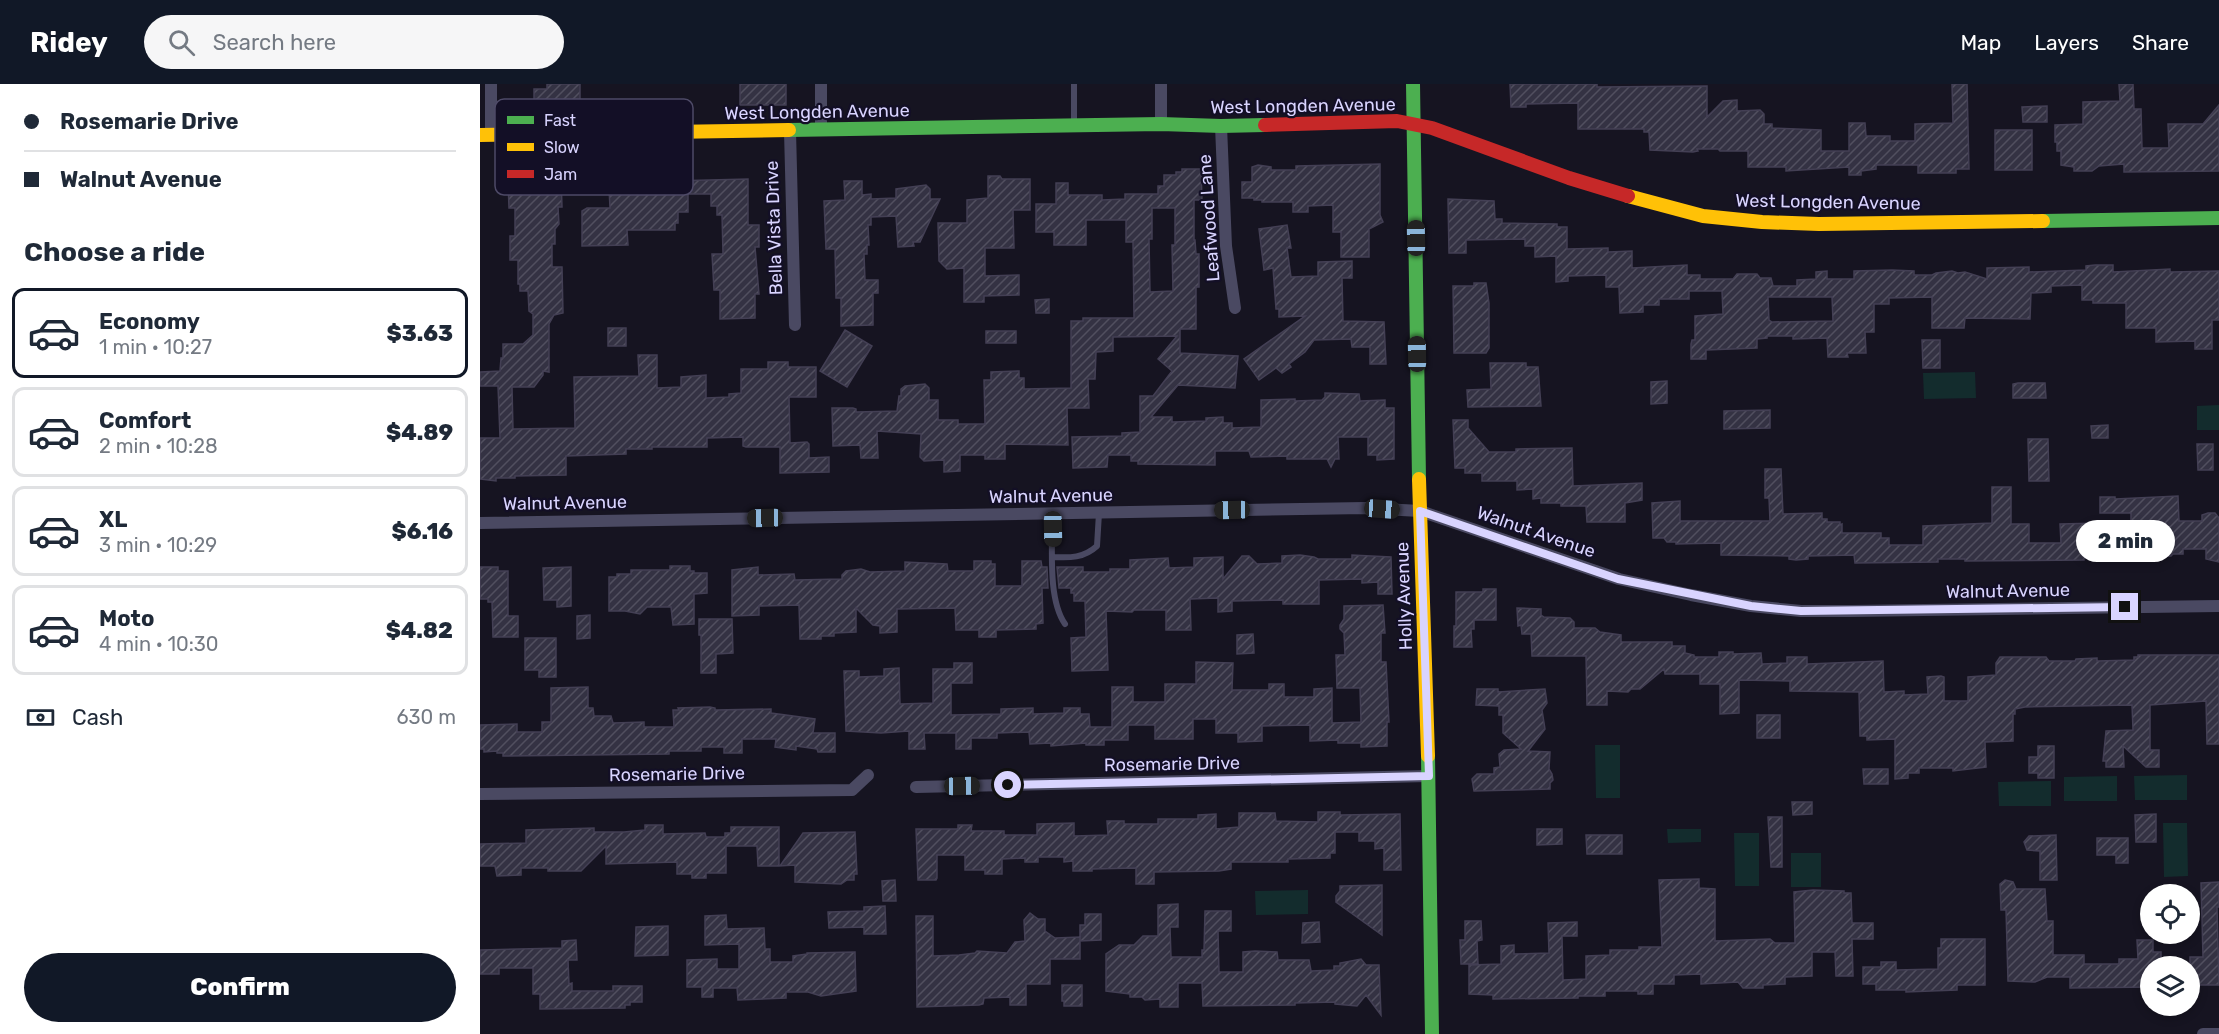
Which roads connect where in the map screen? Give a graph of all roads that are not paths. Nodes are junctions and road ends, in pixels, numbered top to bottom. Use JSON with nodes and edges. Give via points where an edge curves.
{"nodes":[{"id":1,"x":491,"y":84,"type":"edge"},
{"id":2,"x":821,"y":84,"type":"edge"},
{"id":3,"x":1074,"y":84,"type":"edge"},
{"id":4,"x":1161,"y":84,"type":"edge"},
{"id":5,"x":1413,"y":84,"type":"edge"},
{"id":6,"x":1161,"y":124,"type":"junction"},
{"id":7,"x":1413,"y":125,"type":"junction"},
{"id":8,"x":1074,"y":126,"type":"junction"},
{"id":9,"x":1221,"y":126,"type":"junction"},
{"id":10,"x":820,"y":130,"type":"junction"},
{"id":11,"x":790,"y":131,"type":"junction"},
{"id":12,"x":693,"y":132,"type":"edge"},
{"id":13,"x":486,"y":135,"type":"edge"},
{"id":14,"x":2219,"y":218,"type":"edge"},
{"id":15,"x":1235,"y":308,"type":"dead end"},
{"id":16,"x":795,"y":325,"type":"dead end"},
{"id":17,"x":1420,"y":511,"type":"junction"},
{"id":18,"x":1099,"y":513,"type":"junction"},
{"id":19,"x":1052,"y":514,"type":"junction"},
{"id":20,"x":480,"y":523,"type":"edge"},
{"id":21,"x":1053,"y":556,"type":"junction"},
{"id":22,"x":2219,"y":606,"type":"edge"},
{"id":23,"x":1065,"y":624,"type":"dead end"},
{"id":24,"x":868,"y":776,"type":"dead end"},
{"id":25,"x":1429,"y":776,"type":"junction"},
{"id":26,"x":916,"y":787,"type":"dead end"},
{"id":27,"x":480,"y":794,"type":"edge"},
{"id":28,"x":1432,"y":1034,"type":"edge"},
{"id":29,"x":2203,"y":1034,"type":"edge"},
{"id":30,"x":2219,"y":1034,"type":"edge"}],
"edges":[{"from":1,"to":13,"type":"street"},
{"from":2,"to":10,"type":"street"},
{"from":3,"to":8,"type":"lane"},
{"from":4,"to":6,"type":"street"},
{"from":5,"to":7,"type":"street","name":"Holly Avenue"},
{"from":6,"to":8,"type":"street","name":"West Longden Avenue"},
{"from":6,"to":9,"type":"street","name":"West Longden Avenue"},
{"from":7,"to":9,"type":"street","name":"West Longden Avenue","via":[[1372,121]]},
{"from":7,"to":14,"type":"street","name":"West Longden Avenue","via":[[1442,131],[1569,178],[1703,216],[1819,224]]},
{"from":7,"to":17,"type":"street","name":"Holly Avenue"},
{"from":8,"to":10,"type":"street","name":"West Longden Avenue"},
{"from":9,"to":15,"type":"street","name":"Leafwood Lane","via":[[1226,246]]},
{"from":10,"to":11,"type":"street","name":"West Longden Avenue"},
{"from":11,"to":12,"type":"street","name":"West Longden Avenue"},
{"from":11,"to":16,"type":"street","name":"Bella Vista Drive"},
{"from":17,"to":18,"type":"street","name":"Walnut Avenue","via":[[1365,508]]},
{"from":17,"to":22,"type":"street","name":"Walnut Avenue","via":[[1618,579],[1751,606],[1851,611]]},
{"from":17,"to":25,"type":"street","name":"Holly Avenue"},
{"from":18,"to":19,"type":"street","name":"Walnut Avenue"},
{"from":18,"to":21,"type":"lane","via":[[1099,538],[1090,553],[1071,559]]},
{"from":19,"to":20,"type":"street","name":"Walnut Avenue"},
{"from":19,"to":21,"type":"lane"},
{"from":21,"to":23,"type":"lane","via":[[1058,614]]},
{"from":24,"to":27,"type":"street","name":"Rosemarie Drive","via":[[852,790]]},
{"from":25,"to":26,"type":"street","name":"Rosemarie Drive"},
{"from":25,"to":28,"type":"street","name":"Holly Avenue"},
{"from":29,"to":30,"type":"street"}]}
